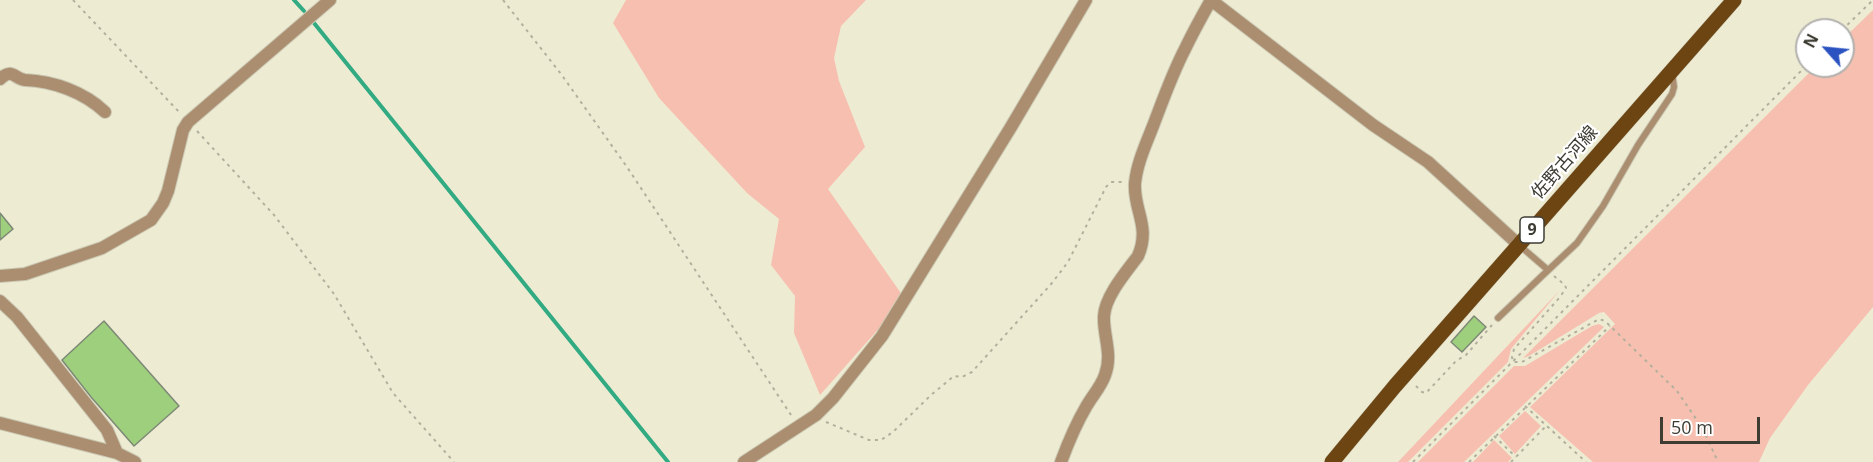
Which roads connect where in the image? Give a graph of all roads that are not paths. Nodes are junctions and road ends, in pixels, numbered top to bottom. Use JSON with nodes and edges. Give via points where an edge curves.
{"nodes":[{"id":1,"x":330,"y":0,"type":"edge"},
{"id":2,"x":1086,"y":0,"type":"edge"},
{"id":3,"x":1734,"y":0,"type":"edge"},
{"id":4,"x":1672,"y":71,"type":"junction"},
{"id":5,"x":0,"y":79,"type":"edge"},
{"id":6,"x":105,"y":112,"type":"dead end"},
{"id":7,"x":1519,"y":245,"type":"junction"},
{"id":8,"x":1548,"y":270,"type":"junction"},
{"id":9,"x":0,"y":276,"type":"edge"},
{"id":10,"x":0,"y":301,"type":"edge"},
{"id":11,"x":1498,"y":318,"type":"road end"},
{"id":12,"x":0,"y":423,"type":"edge"},
{"id":13,"x":117,"y":453,"type":"junction"},
{"id":14,"x":135,"y":462,"type":"edge"},
{"id":15,"x":744,"y":462,"type":"edge"},
{"id":16,"x":1061,"y":462,"type":"edge"},
{"id":17,"x":1332,"y":462,"type":"edge"}],
"edges":[{"from":1,"to":9,"type":"street","via":[[188,122],[168,191],[151,220],[102,248],[25,274]]},
{"from":2,"to":15,"type":"street","via":[[882,336],[816,415]]},
{"from":3,"to":4,"type":"main road","name":"佐野古河線","number":"9"},
{"from":4,"to":7,"type":"main road","name":"佐野古河線","number":"9"},
{"from":4,"to":8,"type":"lane","via":[[1672,94],[1603,206],[1577,243]]},
{"from":5,"to":6,"type":"street","via":[[12,74],[23,80],[66,88]]},
{"from":7,"to":8,"type":"lane"},
{"from":7,"to":16,"type":"street","via":[[1428,162],[1211,0],[1168,87],[1139,162],[1135,194],[1143,225],[1142,248],[1107,303],[1104,314],[1108,365]]},
{"from":7,"to":17,"type":"main road","name":"佐野古河線","number":"9"},
{"from":8,"to":11,"type":"lane"},
{"from":10,"to":13,"type":"street","via":[[107,430]]},
{"from":12,"to":13,"type":"street"},
{"from":13,"to":14,"type":"street"}]}
